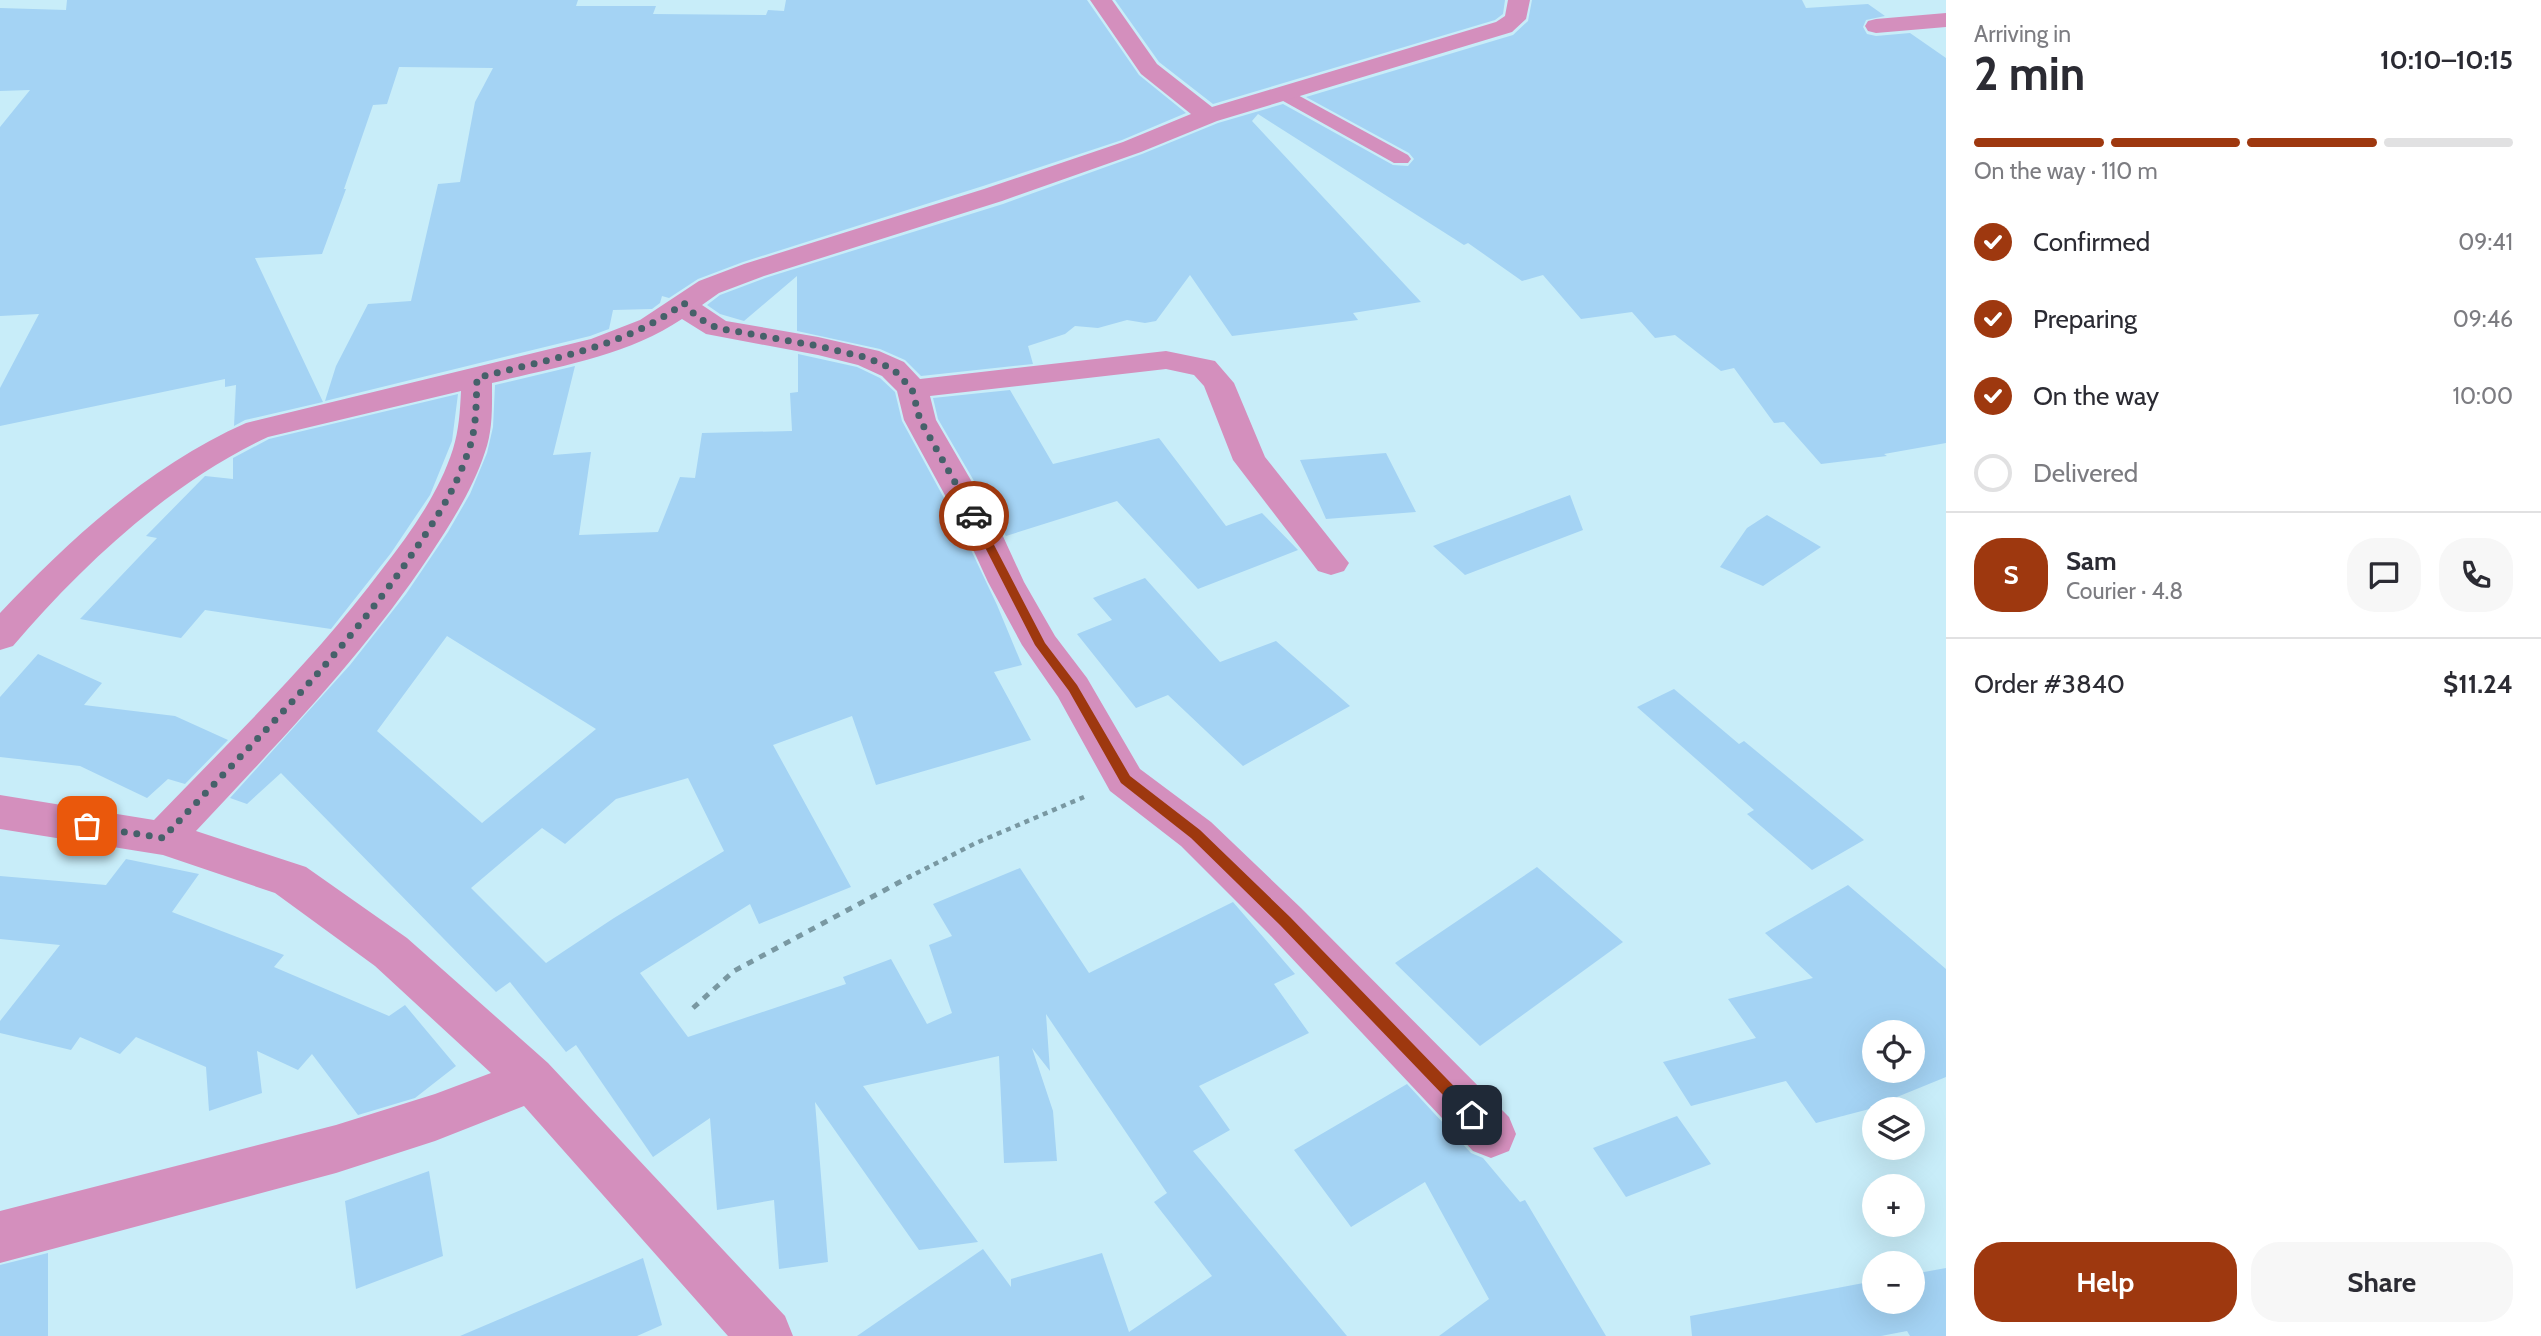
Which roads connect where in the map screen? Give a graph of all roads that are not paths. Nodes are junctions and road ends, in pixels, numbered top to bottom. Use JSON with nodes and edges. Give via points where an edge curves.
{"nodes":[{"id":1,"x":1101,"y":0,"type":"edge"},
{"id":2,"x":1519,"y":0,"type":"edge"},
{"id":3,"x":1946,"y":19,"type":"edge"},
{"id":4,"x":1876,"y":26,"type":"dead end"},
{"id":5,"x":1283,"y":93,"type":"junction"},
{"id":6,"x":1208,"y":116,"type":"junction"},
{"id":7,"x":1401,"y":159,"type":"dead end"},
{"id":8,"x":684,"y":303,"type":"junction"},
{"id":9,"x":477,"y":378,"type":"junction"},
{"id":10,"x":912,"y":389,"type":"junction"},
{"id":11,"x":1331,"y":563,"type":"dead end"},
{"id":12,"x":0,"y":637,"type":"edge"},
{"id":13,"x":0,"y":812,"type":"edge"},
{"id":14,"x":163,"y":838,"type":"junction"},
{"id":15,"x":531,"y":1079,"type":"junction"},
{"id":16,"x":1491,"y":1134,"type":"dead end"},
{"id":17,"x":0,"y":1237,"type":"edge"},
{"id":18,"x":765,"y":1336,"type":"edge"}],
"edges":[{"from":1,"to":6,"type":"street","via":[[1149,69]]},
{"from":2,"to":5,"type":"street","via":[[1515,19],[1504,27]]},
{"from":3,"to":4,"type":"street"},
{"from":5,"to":6,"type":"street"},
{"from":5,"to":7,"type":"lane"},
{"from":6,"to":8,"type":"street","via":[[982,199],[754,270],[709,287]]},
{"from":8,"to":9,"type":"street","via":[[634,334]]},
{"from":8,"to":10,"type":"street","via":[[717,328],[868,358],[893,369]]},
{"from":9,"to":12,"type":"street","via":[[257,430],[206,454],[100,537],[21,611]]},
{"from":9,"to":14,"type":"street","via":[[469,450],[430,529],[328,662]]},
{"from":10,"to":11,"type":"street","via":[[1166,360],[1204,368],[1218,383],[1250,460]]},
{"from":10,"to":16,"type":"street","via":[[920,420],[1006,582],[1125,780],[1216,853]]},
{"from":13,"to":14,"type":"street"},
{"from":14,"to":15,"type":"street","via":[[290,880],[391,952]]},
{"from":15,"to":17,"type":"street","via":[[483,1101],[381,1136]]},
{"from":15,"to":18,"type":"street"}]}
